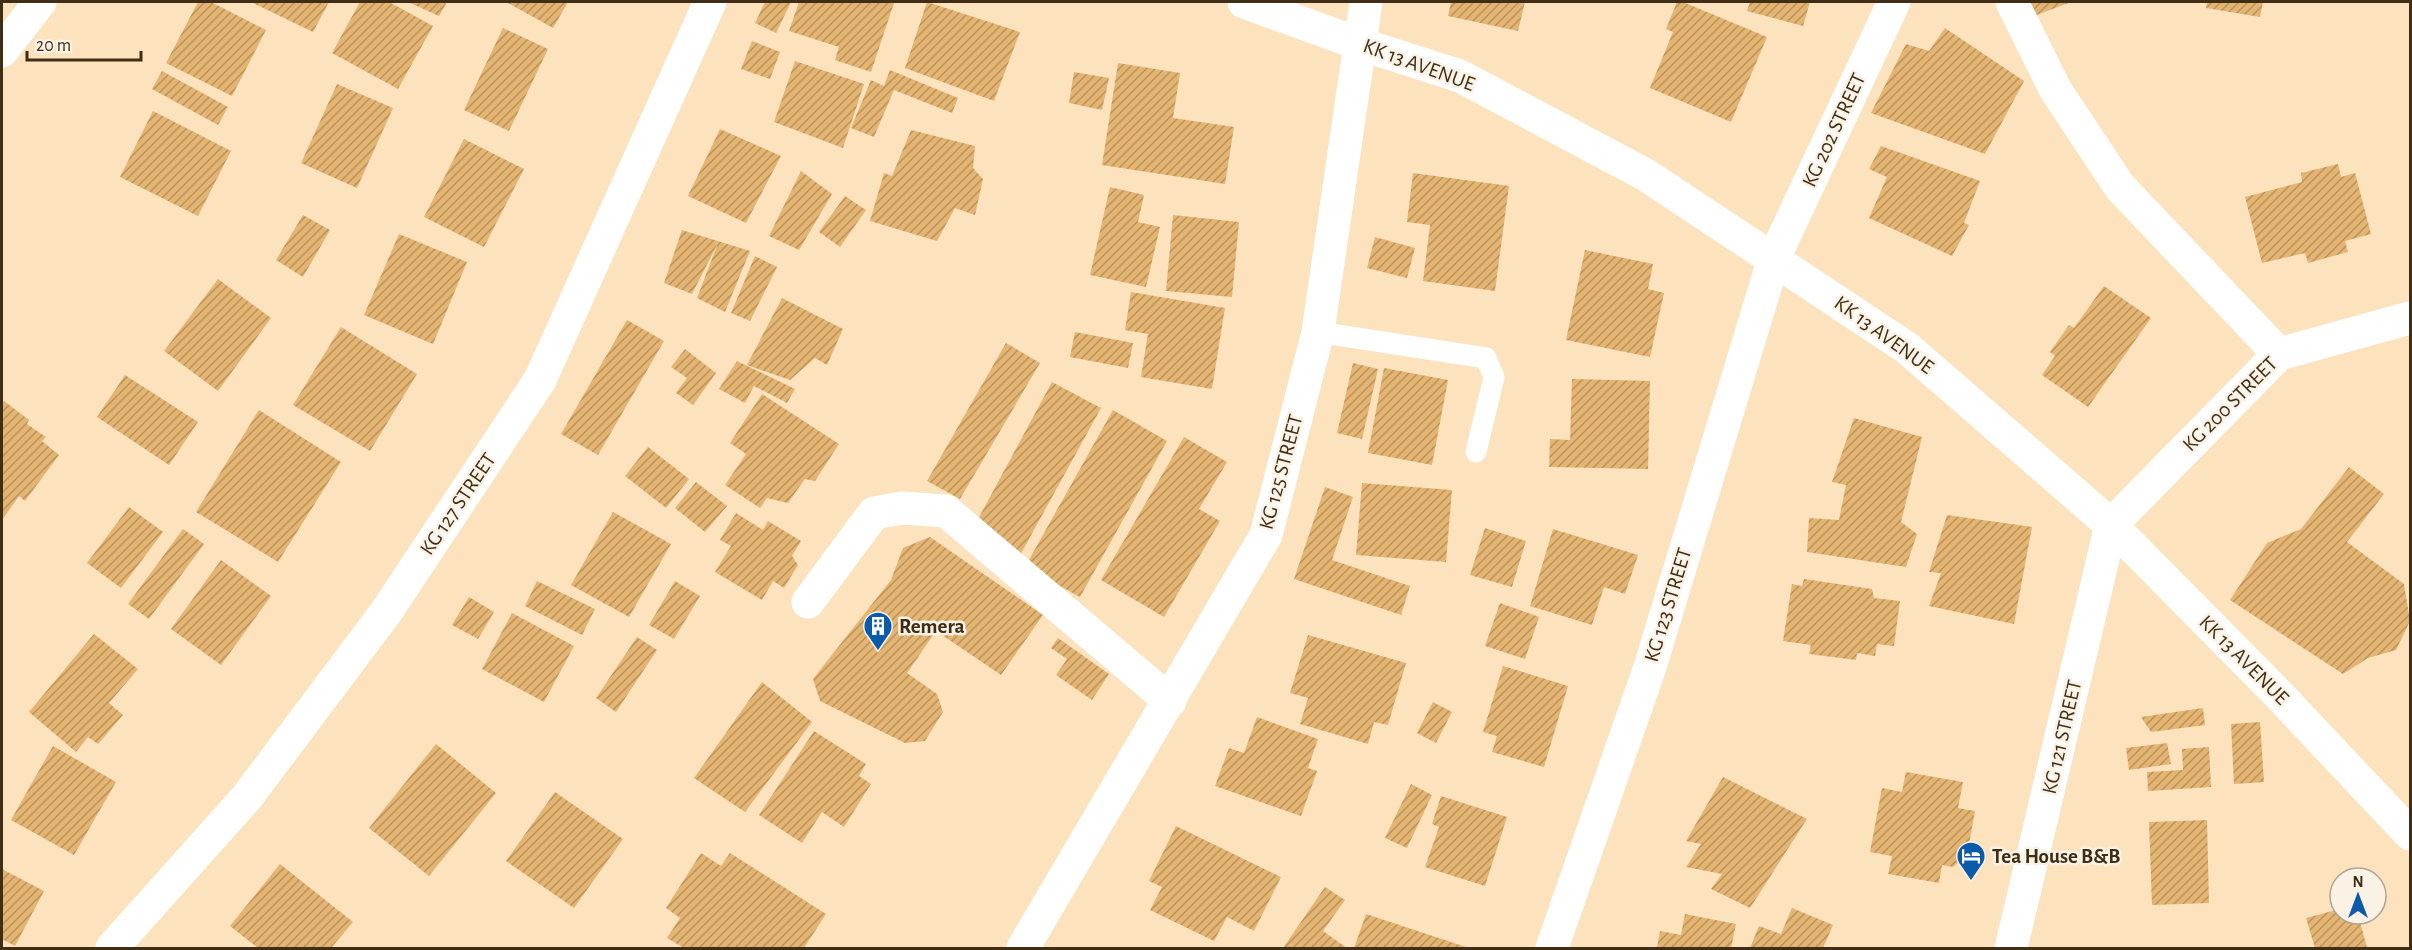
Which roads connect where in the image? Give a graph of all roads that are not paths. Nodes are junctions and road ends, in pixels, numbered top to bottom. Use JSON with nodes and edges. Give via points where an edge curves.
{"nodes":[{"id":1,"x":40,"y":2,"type":"edge"},
{"id":2,"x":710,"y":2,"type":"edge"},
{"id":3,"x":1244,"y":2,"type":"edge"},
{"id":4,"x":1366,"y":2,"type":"edge"},
{"id":5,"x":1894,"y":2,"type":"edge"},
{"id":6,"x":2012,"y":2,"type":"edge"},
{"id":7,"x":1360,"y":44,"type":"junction"},
{"id":8,"x":2,"y":51,"type":"edge"},
{"id":9,"x":1774,"y":258,"type":"junction"},
{"id":10,"x":2410,"y":318,"type":"edge"},
{"id":11,"x":1318,"y":332,"type":"junction"},
{"id":12,"x":2279,"y":354,"type":"junction"},
{"id":13,"x":1476,"y":452,"type":"dead end"},
{"id":14,"x":2111,"y":525,"type":"junction"},
{"id":15,"x":808,"y":602,"type":"dead end"},
{"id":16,"x":1170,"y":701,"type":"junction"},
{"id":17,"x":2410,"y":834,"type":"edge"},
{"id":18,"x":112,"y":948,"type":"edge"},
{"id":19,"x":1023,"y":948,"type":"edge"},
{"id":20,"x":1552,"y":948,"type":"edge"},
{"id":21,"x":2011,"y":948,"type":"edge"}],
"edges":[{"from":1,"to":8,"type":"street"},
{"from":2,"to":18,"type":"street","name":"KG 127 STREET","via":[[540,381],[386,612],[247,797]]},
{"from":3,"to":7,"type":"street","name":"KK 13 AVENUE"},
{"from":4,"to":7,"type":"street","name":"KG 125 STREET"},
{"from":5,"to":9,"type":"street","name":"KG 202 STREET"},
{"from":6,"to":12,"type":"street","via":[[2055,89],[2120,187]]},
{"from":7,"to":9,"type":"street","name":"KK 13 AVENUE","via":[[1460,76],[1646,175]]},
{"from":7,"to":11,"type":"street","name":"KG 125 STREET"},
{"from":9,"to":14,"type":"street","name":"KK 13 AVENUE","via":[[1907,348]]},
{"from":9,"to":20,"type":"street","name":"KG 123 STREET","via":[[1650,667]]},
{"from":10,"to":12,"type":"street","name":"KG 200 STREET"},
{"from":11,"to":13,"type":"lane","via":[[1486,358],[1494,377]]},
{"from":11,"to":16,"type":"street","name":"KG 125 STREET","via":[[1266,535]]},
{"from":12,"to":14,"type":"street","name":"KG 200 STREET"},
{"from":14,"to":17,"type":"street","name":"KK 13 AVENUE"},
{"from":14,"to":21,"type":"street","name":"KG 121 STREET"},
{"from":15,"to":16,"type":"street","via":[[874,513],[902,508],[946,511]]},
{"from":16,"to":19,"type":"street","name":"KG 125 STREET"}]}
